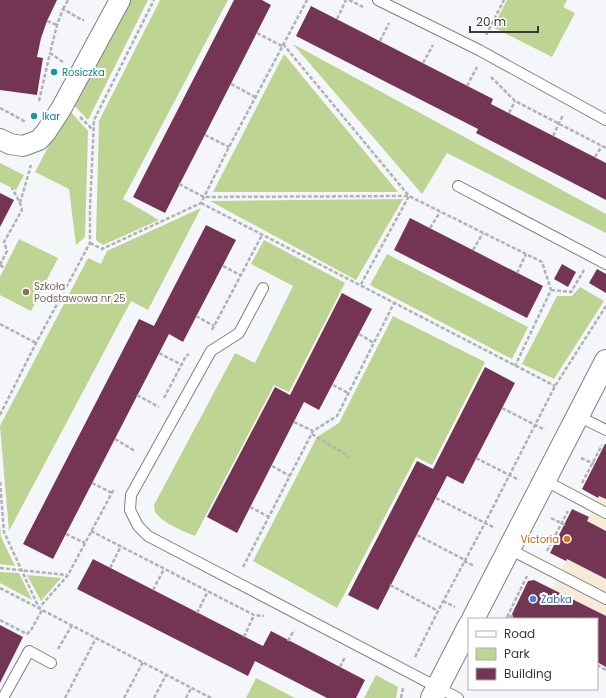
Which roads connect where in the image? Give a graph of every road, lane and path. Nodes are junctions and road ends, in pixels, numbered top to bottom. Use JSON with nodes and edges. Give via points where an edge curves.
{"nodes":[{"id":1,"x":68,"y":0,"type":"edge"},
{"id":2,"x":120,"y":0,"type":"edge"},
{"id":3,"x":154,"y":0,"type":"edge"},
{"id":4,"x":307,"y":0,"type":"edge"},
{"id":5,"x":348,"y":0,"type":"edge"},
{"id":6,"x":378,"y":0,"type":"edge"},
{"id":7,"x":504,"y":0,"type":"edge"},
{"id":8,"x":63,"y":9,"type":"junction"},
{"id":9,"x":500,"y":9,"type":"dead end"},
{"id":10,"x":370,"y":10,"type":"dead end"},
{"id":11,"x":87,"y":19,"type":"dead end"},
{"id":12,"x":337,"y":19,"type":"dead end"},
{"id":13,"x":390,"y":20,"type":"dead end"},
{"id":14,"x":47,"y":21,"type":"dead end"},
{"id":15,"x":57,"y":25,"type":"junction"},
{"id":16,"x":257,"y":33,"type":"dead end"},
{"id":17,"x":380,"y":41,"type":"dead end"},
{"id":18,"x":434,"y":43,"type":"dead end"},
{"id":19,"x":283,"y":45,"type":"junction"},
{"id":20,"x":50,"y":53,"type":"junction"},
{"id":21,"x":423,"y":63,"type":"dead end"},
{"id":22,"x":474,"y":63,"type":"dead end"},
{"id":23,"x":65,"y":67,"type":"dead end"},
{"id":24,"x":490,"y":76,"type":"dead end"},
{"id":25,"x":231,"y":84,"type":"dead end"},
{"id":26,"x":467,"y":86,"type":"dead end"},
{"id":27,"x":255,"y":97,"type":"junction"},
{"id":28,"x":515,"y":101,"type":"junction"},
{"id":29,"x":571,"y":101,"type":"junction"},
{"id":30,"x":44,"y":102,"type":"dead end"},
{"id":31,"x":0,"y":108,"type":"edge"},
{"id":32,"x":509,"y":113,"type":"dead end"},
{"id":33,"x":606,"y":120,"type":"edge"},
{"id":34,"x":30,"y":124,"type":"dead end"},
{"id":35,"x":559,"y":124,"type":"junction"},
{"id":36,"x":205,"y":134,"type":"dead end"},
{"id":37,"x":553,"y":136,"type":"dead end"},
{"id":38,"x":0,"y":139,"type":"edge"},
{"id":39,"x":602,"y":146,"type":"junction"},
{"id":40,"x":229,"y":147,"type":"junction"},
{"id":41,"x":606,"y":148,"type":"edge"},
{"id":42,"x":595,"y":157,"type":"dead end"},
{"id":43,"x":179,"y":184,"type":"dead end"},
{"id":44,"x":458,"y":186,"type":"dead end"},
{"id":45,"x":12,"y":188,"type":"dead end"},
{"id":46,"x":409,"y":196,"type":"junction"},
{"id":47,"x":204,"y":197,"type":"junction"},
{"id":48,"x":201,"y":203,"type":"junction"},
{"id":49,"x":440,"y":212,"type":"junction"},
{"id":50,"x":430,"y":228,"type":"dead end"},
{"id":51,"x":483,"y":233,"type":"junction"},
{"id":52,"x":90,"y":243,"type":"junction"},
{"id":53,"x":473,"y":250,"type":"dead end"},
{"id":54,"x":526,"y":254,"type":"junction"},
{"id":55,"x":592,"y":256,"type":"junction"},
{"id":56,"x":606,"y":264,"type":"edge"},
{"id":57,"x":0,"y":265,"type":"edge"},
{"id":58,"x":222,"y":266,"type":"dead end"},
{"id":59,"x":5,"y":268,"type":"dead end"},
{"id":60,"x":517,"y":273,"type":"dead end"},
{"id":61,"x":240,"y":275,"type":"dead end"},
{"id":62,"x":360,"y":286,"type":"junction"},
{"id":63,"x":263,"y":288,"type":"dead end"},
{"id":64,"x":551,"y":290,"type":"junction"},
{"id":65,"x":394,"y":303,"type":"junction"},
{"id":66,"x":606,"y":306,"type":"edge"},
{"id":67,"x":196,"y":316,"type":"dead end"},
{"id":68,"x":0,"y":324,"type":"edge"},
{"id":69,"x":214,"y":326,"type":"dead end"},
{"id":70,"x":358,"y":334,"type":"dead end"},
{"id":71,"x":36,"y":343,"type":"junction"},
{"id":72,"x":374,"y":343,"type":"junction"},
{"id":73,"x":159,"y":354,"type":"dead end"},
{"id":74,"x":606,"y":361,"type":"edge"},
{"id":75,"x":182,"y":365,"type":"dead end"},
{"id":76,"x":516,"y":366,"type":"junction"},
{"id":77,"x":332,"y":385,"type":"dead end"},
{"id":78,"x":555,"y":386,"type":"junction"},
{"id":79,"x":348,"y":393,"type":"junction"},
{"id":80,"x":137,"y":396,"type":"dead end"},
{"id":81,"x":159,"y":407,"type":"dead end"},
{"id":82,"x":502,"y":408,"type":"dead end"},
{"id":83,"x":0,"y":415,"type":"edge"},
{"id":84,"x":578,"y":416,"type":"junction"},
{"id":85,"x":294,"y":422,"type":"dead end"},
{"id":86,"x":535,"y":425,"type":"junction"},
{"id":87,"x":606,"y":430,"type":"edge"},
{"id":88,"x":312,"y":432,"type":"junction"},
{"id":89,"x":115,"y":439,"type":"dead end"},
{"id":90,"x":135,"y":450,"type":"dead end"},
{"id":91,"x":350,"y":456,"type":"dead end"},
{"id":92,"x":476,"y":458,"type":"dead end"},
{"id":93,"x":272,"y":466,"type":"dead end"},
{"id":94,"x":509,"y":475,"type":"junction"},
{"id":95,"x":290,"y":476,"type":"junction"},
{"id":96,"x":544,"y":480,"type":"junction"},
{"id":97,"x":0,"y":482,"type":"edge"},
{"id":98,"x":92,"y":483,"type":"dead end"},
{"id":99,"x":112,"y":493,"type":"dead end"},
{"id":100,"x":436,"y":498,"type":"dead end"},
{"id":101,"x":250,"y":507,"type":"dead end"},
{"id":102,"x":606,"y":513,"type":"edge"},
{"id":103,"x":268,"y":517,"type":"junction"},
{"id":104,"x":485,"y":523,"type":"junction"},
{"id":105,"x":66,"y":534,"type":"dead end"},
{"id":106,"x":417,"y":535,"type":"dead end"},
{"id":107,"x":85,"y":543,"type":"dead end"},
{"id":108,"x":121,"y":546,"type":"dead end"},
{"id":109,"x":509,"y":550,"type":"junction"},
{"id":110,"x":465,"y":560,"type":"junction"},
{"id":111,"x":0,"y":568,"type":"edge"},
{"id":112,"x":110,"y":568,"type":"dead end"},
{"id":113,"x":164,"y":569,"type":"dead end"},
{"id":114,"x":22,"y":571,"type":"junction"},
{"id":115,"x":68,"y":575,"type":"dead end"},
{"id":116,"x":235,"y":581,"type":"junction"},
{"id":117,"x":390,"y":585,"type":"dead end"},
{"id":118,"x":0,"y":588,"type":"edge"},
{"id":119,"x":153,"y":590,"type":"dead end"},
{"id":120,"x":208,"y":591,"type":"dead end"},
{"id":121,"x":606,"y":599,"type":"edge"},
{"id":122,"x":40,"y":609,"type":"junction"},
{"id":123,"x":438,"y":611,"type":"junction"},
{"id":124,"x":197,"y":613,"type":"dead end"},
{"id":125,"x":254,"y":615,"type":"dead end"},
{"id":126,"x":474,"y":618,"type":"edge"},
{"id":127,"x":0,"y":620,"type":"edge"},
{"id":128,"x":72,"y":625,"type":"junction"},
{"id":129,"x":296,"y":625,"type":"dead end"},
{"id":130,"x":468,"y":628,"type":"edge"},
{"id":131,"x":244,"y":637,"type":"dead end"},
{"id":132,"x":96,"y":638,"type":"junction"},
{"id":133,"x":288,"y":641,"type":"dead end"},
{"id":134,"x":61,"y":645,"type":"dead end"},
{"id":135,"x":347,"y":653,"type":"dead end"},
{"id":136,"x":143,"y":662,"type":"junction"},
{"id":137,"x":51,"y":663,"type":"dead end"},
{"id":138,"x":340,"y":667,"type":"dead end"},
{"id":139,"x":407,"y":672,"type":"junction"},
{"id":140,"x":166,"y":675,"type":"junction"},
{"id":141,"x":191,"y":688,"type":"junction"},
{"id":142,"x":435,"y":693,"type":"edge"},
{"id":143,"x":3,"y":698,"type":"edge"},
{"id":144,"x":65,"y":698,"type":"edge"},
{"id":145,"x":124,"y":698,"type":"edge"},
{"id":146,"x":154,"y":698,"type":"edge"},
{"id":147,"x":186,"y":698,"type":"edge"},
{"id":148,"x":211,"y":698,"type":"edge"},
{"id":149,"x":458,"y":698,"type":"edge"}],
"edges":[{"from":1,"to":8,"type":"path"},
{"from":2,"to":38,"type":"street","via":[[62,110],[46,132],[39,140],[23,146]]},
{"from":3,"to":52,"type":"path","via":[[94,120]]},
{"from":4,"to":19,"type":"path"},
{"from":5,"to":10,"type":"path"},
{"from":5,"to":12,"type":"path"},
{"from":6,"to":29,"type":"lane","via":[[479,50]]},
{"from":7,"to":9,"type":"path"},
{"from":8,"to":11,"type":"path","via":[[82,20]]},
{"from":8,"to":15,"type":"path"},
{"from":13,"to":17,"type":"path"},
{"from":14,"to":15,"type":"path"},
{"from":15,"to":20,"type":"path"},
{"from":16,"to":19,"type":"path"},
{"from":18,"to":21,"type":"path"},
{"from":19,"to":27,"type":"path"},
{"from":19,"to":46,"type":"path"},
{"from":20,"to":23,"type":"path","via":[[63,61]]},
{"from":20,"to":30,"type":"path","via":[[39,101]]},
{"from":22,"to":26,"type":"path","via":[[479,65]]},
{"from":24,"to":28,"type":"path"},
{"from":25,"to":27,"type":"path"},
{"from":27,"to":40,"type":"path"},
{"from":28,"to":32,"type":"path"},
{"from":28,"to":35,"type":"path"},
{"from":29,"to":33,"type":"lane"},
{"from":29,"to":35,"type":"path"},
{"from":31,"to":34,"type":"path"},
{"from":35,"to":37,"type":"path"},
{"from":35,"to":39,"type":"path"},
{"from":36,"to":40,"type":"path"},
{"from":39,"to":41,"type":"path"},
{"from":39,"to":42,"type":"path"},
{"from":40,"to":47,"type":"path"},
{"from":43,"to":47,"type":"path"},
{"from":44,"to":55,"type":"lane"},
{"from":45,"to":57,"type":"path","via":[[22,210],[4,242],[7,251]]},
{"from":46,"to":47,"type":"path"},
{"from":46,"to":49,"type":"path"},
{"from":46,"to":62,"type":"path"},
{"from":47,"to":48,"type":"path"},
{"from":48,"to":52,"type":"path","via":[[102,249]]},
{"from":48,"to":62,"type":"path"},
{"from":49,"to":50,"type":"path"},
{"from":49,"to":51,"type":"path"},
{"from":51,"to":53,"type":"path"},
{"from":51,"to":54,"type":"path"},
{"from":52,"to":71,"type":"path"},
{"from":54,"to":60,"type":"path"},
{"from":54,"to":64,"type":"path","via":[[542,262]]},
{"from":55,"to":56,"type":"lane"},
{"from":55,"to":64,"type":"path","via":[[571,292]]},
{"from":57,"to":59,"type":"path"},
{"from":58,"to":61,"type":"path"},
{"from":62,"to":65,"type":"path"},
{"from":63,"to":116,"type":"lane","via":[[239,333],[211,351],[131,495],[130,510],[138,526],[148,536]]},
{"from":64,"to":76,"type":"path"},
{"from":65,"to":72,"type":"path"},
{"from":65,"to":76,"type":"path"},
{"from":66,"to":78,"type":"path"},
{"from":67,"to":69,"type":"path"},
{"from":68,"to":71,"type":"path"},
{"from":70,"to":72,"type":"path"},
{"from":71,"to":83,"type":"path"},
{"from":72,"to":79,"type":"path"},
{"from":73,"to":75,"type":"path"},
{"from":74,"to":84,"type":"street"},
{"from":76,"to":78,"type":"path"},
{"from":77,"to":79,"type":"path"},
{"from":78,"to":86,"type":"path"},
{"from":79,"to":88,"type":"path","via":[[336,416]]},
{"from":80,"to":81,"type":"path"},
{"from":82,"to":86,"type":"path"},
{"from":84,"to":87,"type":"lane"},
{"from":84,"to":96,"type":"street"},
{"from":85,"to":88,"type":"path"},
{"from":86,"to":94,"type":"path"},
{"from":88,"to":91,"type":"path"},
{"from":88,"to":95,"type":"path"},
{"from":89,"to":90,"type":"path"},
{"from":92,"to":94,"type":"path"},
{"from":93,"to":95,"type":"path"},
{"from":94,"to":104,"type":"path"},
{"from":95,"to":103,"type":"path"},
{"from":96,"to":102,"type":"lane"},
{"from":96,"to":109,"type":"street"},
{"from":97,"to":114,"type":"path","via":[[4,532]]},
{"from":98,"to":99,"type":"path"},
{"from":100,"to":104,"type":"path"},
{"from":101,"to":103,"type":"path"},
{"from":103,"to":116,"type":"path"},
{"from":104,"to":110,"type":"path"},
{"from":105,"to":107,"type":"path"},
{"from":106,"to":110,"type":"path"},
{"from":108,"to":112,"type":"path"},
{"from":109,"to":121,"type":"lane"},
{"from":109,"to":126,"type":"street"},
{"from":110,"to":123,"type":"path"},
{"from":111,"to":114,"type":"path"},
{"from":113,"to":119,"type":"path"},
{"from":114,"to":115,"type":"path"},
{"from":114,"to":122,"type":"path"},
{"from":116,"to":139,"type":"lane"},
{"from":117,"to":123,"type":"path"},
{"from":118,"to":122,"type":"path"},
{"from":120,"to":124,"type":"path"},
{"from":122,"to":127,"type":"path","via":[[27,634]]},
{"from":122,"to":128,"type":"path"},
{"from":123,"to":139,"type":"path"},
{"from":125,"to":131,"type":"path"},
{"from":128,"to":132,"type":"path"},
{"from":128,"to":134,"type":"path"},
{"from":129,"to":133,"type":"path"},
{"from":130,"to":142,"type":"street"},
{"from":132,"to":136,"type":"path"},
{"from":132,"to":144,"type":"path"},
{"from":135,"to":138,"type":"path"},
{"from":136,"to":140,"type":"path"},
{"from":136,"to":145,"type":"path"},
{"from":137,"to":143,"type":"lane","via":[[28,651]]},
{"from":139,"to":142,"type":"lane"},
{"from":140,"to":141,"type":"path"},
{"from":140,"to":146,"type":"path"},
{"from":141,"to":147,"type":"path"},
{"from":141,"to":148,"type":"path"},
{"from":142,"to":149,"type":"lane"}]}
